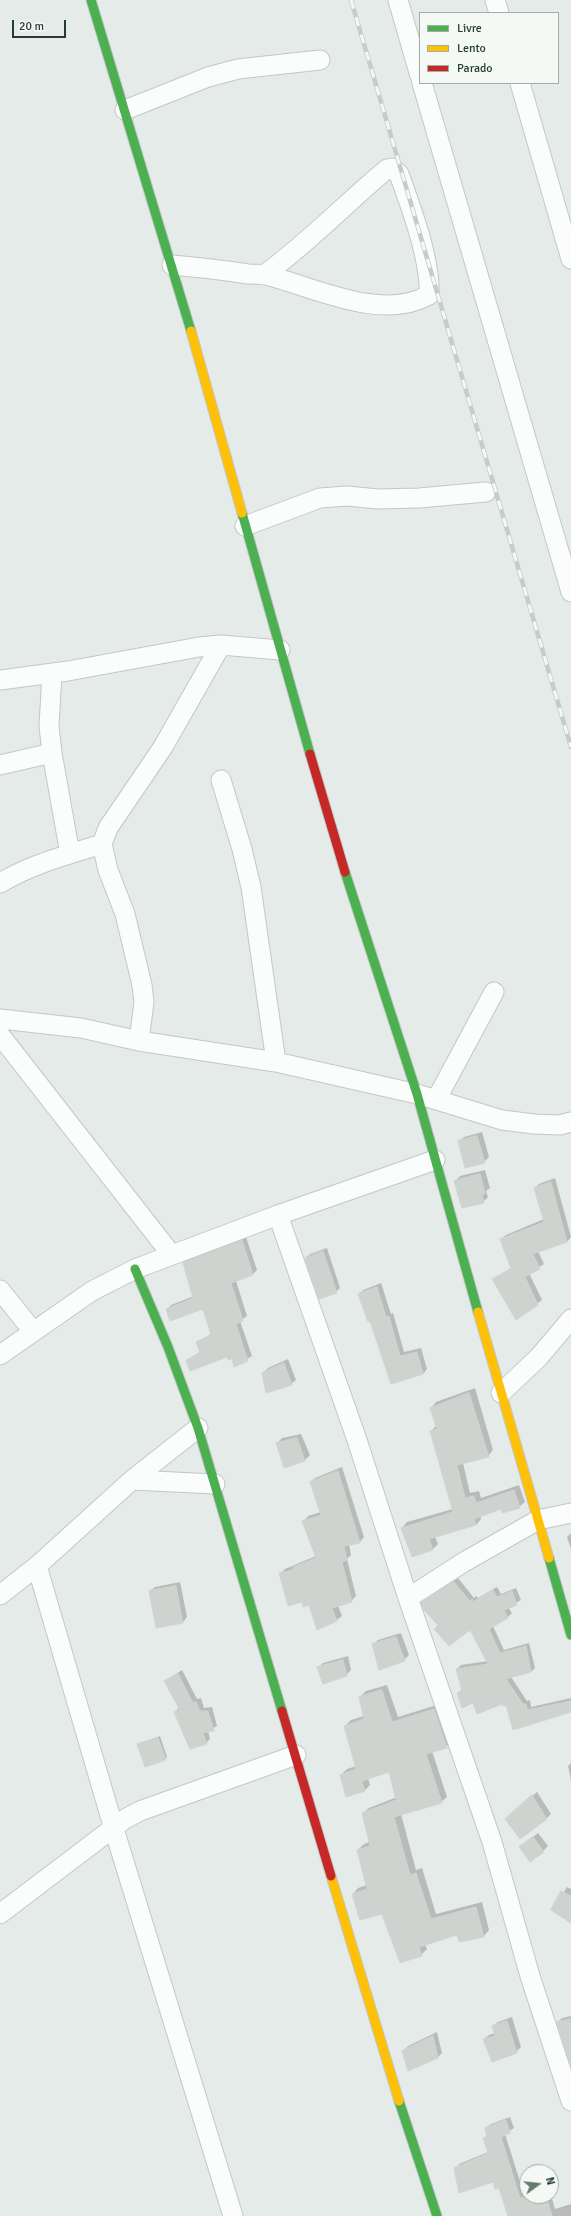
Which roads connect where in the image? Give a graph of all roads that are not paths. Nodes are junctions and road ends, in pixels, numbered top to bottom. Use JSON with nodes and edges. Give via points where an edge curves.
{"nodes":[{"id":1,"x":91,"y":0,"type":"edge"},
{"id":2,"x":398,"y":0,"type":"edge"},
{"id":3,"x":495,"y":0,"type":"edge"},
{"id":4,"x":499,"y":12,"type":"edge"},
{"id":5,"x":320,"y":60,"type":"dead end"},
{"id":6,"x":419,"y":73,"type":"edge"},
{"id":7,"x":422,"y":84,"type":"edge"},
{"id":8,"x":520,"y":84,"type":"edge"},
{"id":9,"x":125,"y":110,"type":"junction"},
{"id":10,"x":571,"y":259,"type":"edge"},
{"id":11,"x":172,"y":266,"type":"junction"},
{"id":12,"x":264,"y":275,"type":"junction"},
{"id":13,"x":486,"y":492,"type":"dead end"},
{"id":14,"x":245,"y":526,"type":"junction"},
{"id":15,"x":571,"y":592,"type":"edge"},
{"id":16,"x":221,"y":645,"type":"junction"},
{"id":17,"x":280,"y":650,"type":"junction"},
{"id":18,"x":52,"y":674,"type":"junction"},
{"id":19,"x":0,"y":680,"type":"edge"},
{"id":20,"x":52,"y":754,"type":"junction"},
{"id":21,"x":0,"y":765,"type":"edge"},
{"id":22,"x":221,"y":780,"type":"dead end"},
{"id":23,"x":102,"y":844,"type":"junction"},
{"id":24,"x":70,"y":854,"type":"junction"},
{"id":25,"x":0,"y":883,"type":"edge"},
{"id":26,"x":494,"y":992,"type":"dead end"},
{"id":27,"x":0,"y":1018,"type":"edge"},
{"id":28,"x":0,"y":1035,"type":"edge"},
{"id":29,"x":139,"y":1041,"type":"junction"},
{"id":30,"x":276,"y":1062,"type":"junction"},
{"id":31,"x":417,"y":1094,"type":"junction"},
{"id":32,"x":436,"y":1100,"type":"junction"},
{"id":33,"x":571,"y":1122,"type":"edge"},
{"id":34,"x":435,"y":1160,"type":"junction"},
{"id":35,"x":278,"y":1215,"type":"junction"},
{"id":36,"x":171,"y":1254,"type":"junction"},
{"id":37,"x":135,"y":1269,"type":"junction"},
{"id":38,"x":0,"y":1290,"type":"edge"},
{"id":39,"x":571,"y":1319,"type":"edge"},
{"id":40,"x":32,"y":1331,"type":"junction"},
{"id":41,"x":0,"y":1355,"type":"edge"},
{"id":42,"x":501,"y":1393,"type":"junction"},
{"id":43,"x":198,"y":1428,"type":"junction"},
{"id":44,"x":132,"y":1480,"type":"junction"},
{"id":45,"x":215,"y":1484,"type":"junction"},
{"id":46,"x":571,"y":1513,"type":"edge"},
{"id":47,"x":538,"y":1520,"type":"junction"},
{"id":48,"x":37,"y":1566,"type":"junction"},
{"id":49,"x":0,"y":1595,"type":"edge"},
{"id":50,"x":408,"y":1598,"type":"junction"},
{"id":51,"x":571,"y":1634,"type":"edge"},
{"id":52,"x":296,"y":1755,"type":"junction"},
{"id":53,"x":114,"y":1829,"type":"junction"},
{"id":54,"x":0,"y":1914,"type":"edge"},
{"id":55,"x":571,"y":2101,"type":"edge"},
{"id":56,"x":233,"y":2216,"type":"edge"},
{"id":57,"x":437,"y":2216,"type":"edge"}],
"edges":[{"from":1,"to":9,"type":"street"},
{"from":2,"to":6,"type":"street"},
{"from":3,"to":4,"type":"street"},
{"from":5,"to":9,"type":"street","via":[[238,68],[208,77]]},
{"from":7,"to":15,"type":"street"},
{"from":8,"to":10,"type":"street"},
{"from":9,"to":11,"type":"street"},
{"from":11,"to":12,"type":"street","via":[[213,268]]},
{"from":11,"to":14,"type":"street"},
{"from":12,"to":12,"type":"street","via":[[293,254],[343,206],[387,169],[392,168],[399,174],[425,257],[430,283],[429,295],[398,305],[356,302]]},
{"from":13,"to":14,"type":"street","via":[[419,498],[320,498]]},
{"from":14,"to":17,"type":"street"},
{"from":16,"to":17,"type":"street"},
{"from":16,"to":18,"type":"street"},
{"from":16,"to":23,"type":"street","via":[[163,747],[108,828]]},
{"from":17,"to":31,"type":"street","via":[[320,790]]},
{"from":18,"to":19,"type":"street"},
{"from":18,"to":20,"type":"street","via":[[49,726]]},
{"from":20,"to":21,"type":"street"},
{"from":20,"to":24,"type":"street"},
{"from":22,"to":30,"type":"street","via":[[251,887]]},
{"from":23,"to":24,"type":"street"},
{"from":23,"to":29,"type":"street","via":[[108,870],[125,914],[142,985],[144,1002]]},
{"from":24,"to":25,"type":"street","via":[[18,872]]},
{"from":26,"to":32,"type":"street"},
{"from":27,"to":29,"type":"street","via":[[81,1028]]},
{"from":28,"to":36,"type":"street"},
{"from":29,"to":30,"type":"street"},
{"from":30,"to":31,"type":"street"},
{"from":31,"to":32,"type":"street"},
{"from":31,"to":34,"type":"street"},
{"from":32,"to":33,"type":"street","via":[[502,1120],[560,1125]]},
{"from":34,"to":35,"type":"street"},
{"from":34,"to":42,"type":"street"},
{"from":35,"to":36,"type":"street"},
{"from":35,"to":50,"type":"street"},
{"from":36,"to":37,"type":"street"},
{"from":37,"to":40,"type":"street","via":[[92,1291]]},
{"from":37,"to":43,"type":"street"},
{"from":38,"to":40,"type":"street"},
{"from":39,"to":42,"type":"street","via":[[539,1357]]},
{"from":40,"to":41,"type":"street"},
{"from":42,"to":47,"type":"street"},
{"from":43,"to":44,"type":"street"},
{"from":43,"to":45,"type":"street"},
{"from":44,"to":45,"type":"street"},
{"from":44,"to":48,"type":"street"},
{"from":45,"to":52,"type":"street"},
{"from":46,"to":47,"type":"street"},
{"from":47,"to":50,"type":"street"},
{"from":47,"to":51,"type":"street"},
{"from":48,"to":49,"type":"street"},
{"from":48,"to":53,"type":"street"},
{"from":50,"to":55,"type":"street","via":[[492,1842],[530,1976]]},
{"from":52,"to":53,"type":"street","via":[[140,1811]]},
{"from":52,"to":57,"type":"street","via":[[374,2022]]},
{"from":53,"to":54,"type":"street"},
{"from":53,"to":56,"type":"street"}]}
